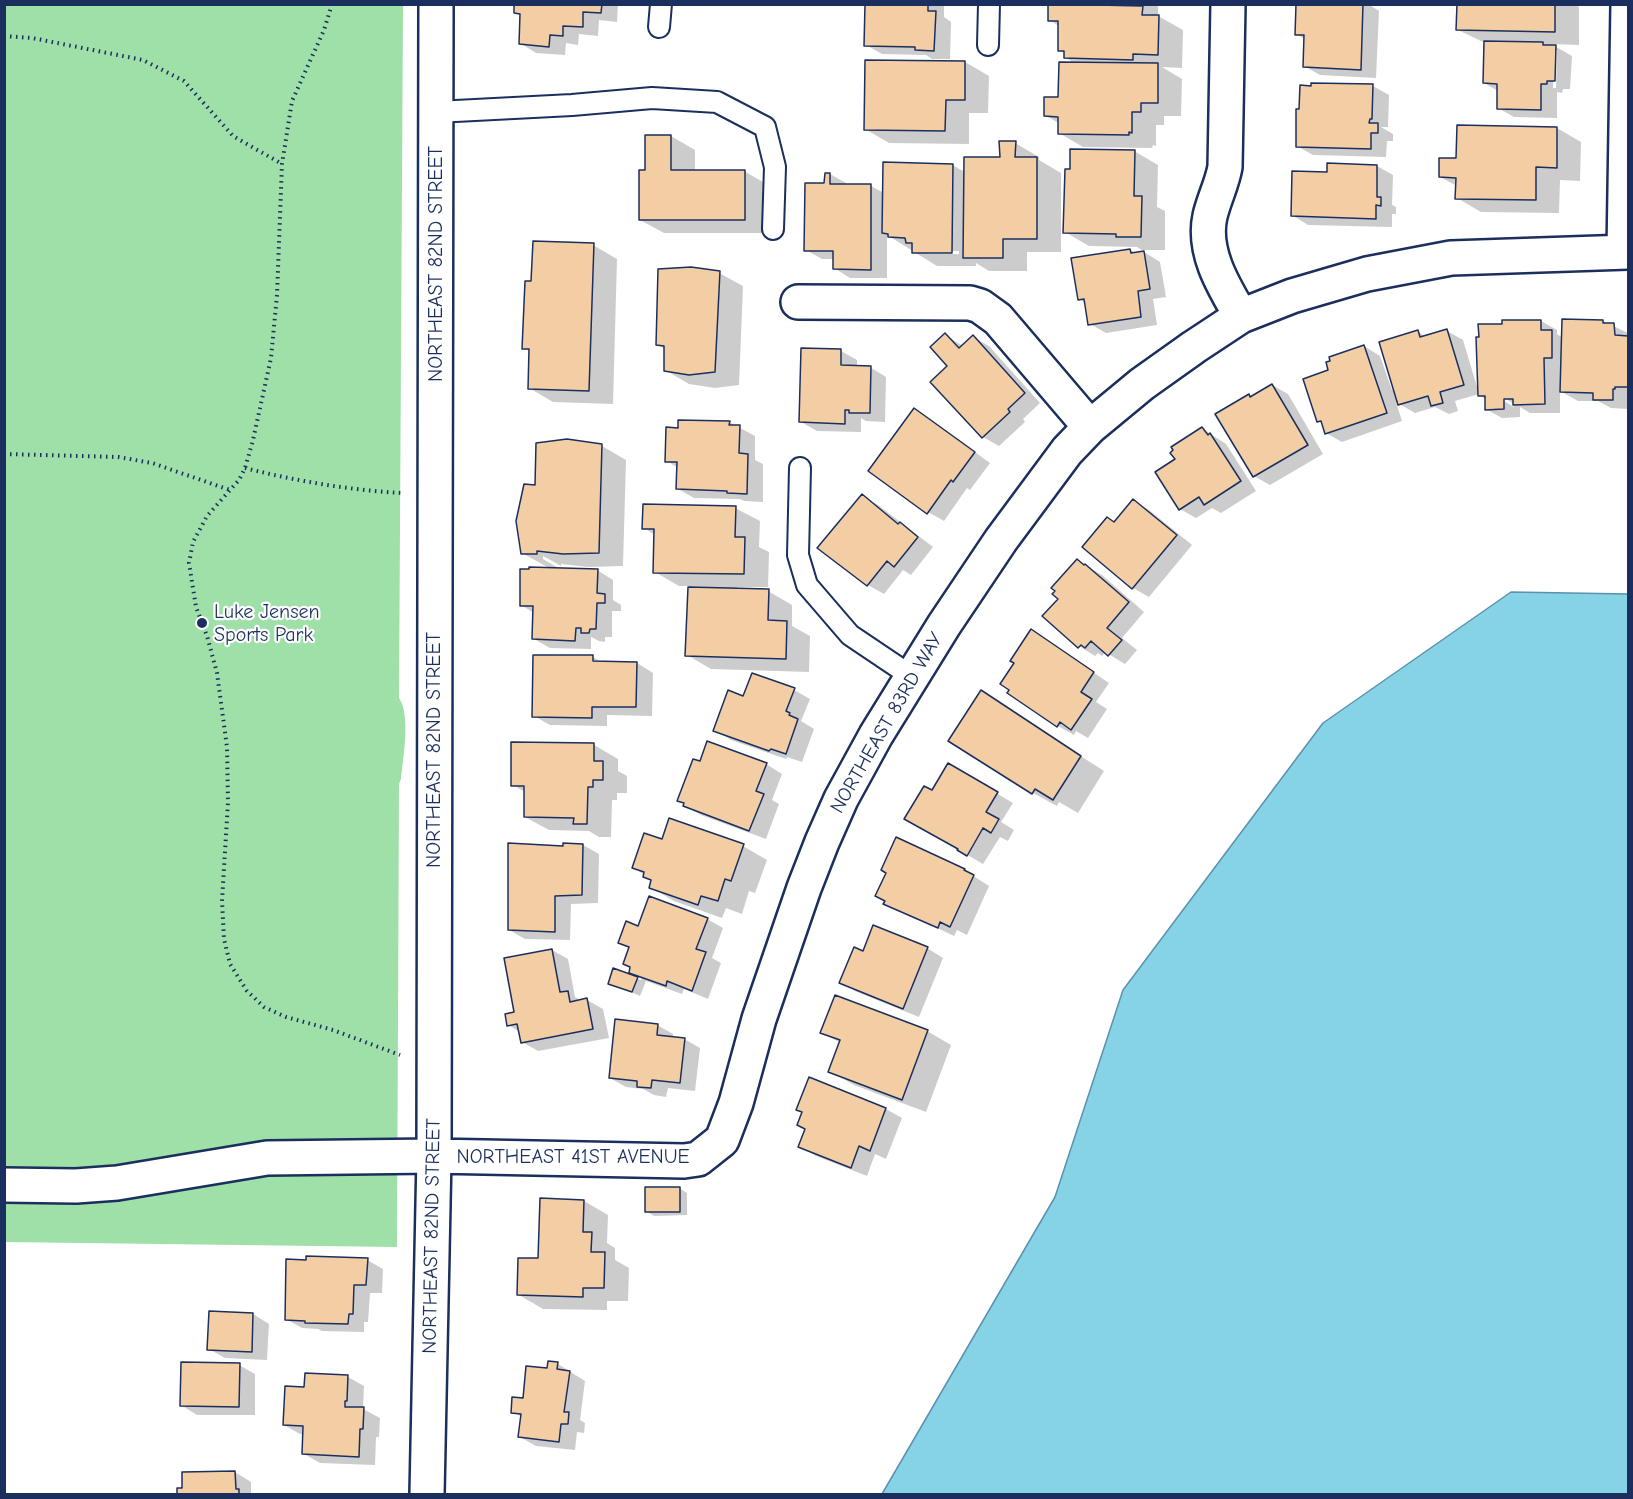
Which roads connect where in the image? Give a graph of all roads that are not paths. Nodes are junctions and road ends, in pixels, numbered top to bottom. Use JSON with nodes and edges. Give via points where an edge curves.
{"nodes":[{"id":1,"x":436,"y":4,"type":"edge"},
{"id":2,"x":661,"y":4,"type":"edge"},
{"id":3,"x":989,"y":4,"type":"edge"},
{"id":4,"x":1228,"y":4,"type":"edge"},
{"id":5,"x":1628,"y":4,"type":"edge"},
{"id":6,"x":659,"y":27,"type":"dead end"},
{"id":7,"x":988,"y":45,"type":"dead end"},
{"id":8,"x":436,"y":112,"type":"junction"},
{"id":9,"x":773,"y":229,"type":"dead end"},
{"id":10,"x":1626,"y":252,"type":"edge"},
{"id":11,"x":798,"y":302,"type":"dead end"},
{"id":12,"x":1241,"y":316,"type":"junction"},
{"id":13,"x":1090,"y":427,"type":"junction"},
{"id":14,"x":800,"y":468,"type":"dead end"},
{"id":15,"x":911,"y":676,"type":"junction"},
{"id":16,"x":710,"y":1152,"type":"joint"},
{"id":17,"x":434,"y":1156,"type":"junction"},
{"id":18,"x":4,"y":1185,"type":"edge"},
{"id":19,"x":427,"y":1494,"type":"edge"}],
"edges":[{"from":1,"to":8,"type":"street","name":"NORTHEAST 82ND STREET"},
{"from":2,"to":6,"type":"lane"},
{"from":3,"to":7,"type":"lane"},
{"from":4,"to":12,"type":"street","via":[[1225,167],[1208,233],[1221,280]]},
{"from":5,"to":10,"type":"street"},
{"from":8,"to":9,"type":"lane","via":[[652,98],[717,102],[765,127],[776,167]]},
{"from":8,"to":17,"type":"street","name":"NORTHEAST 82ND STREET"},
{"from":10,"to":12,"type":"street","name":"NORTHEAST 83RD WAY","via":[[1451,258],[1367,274]]},
{"from":11,"to":13,"type":"street","via":[[980,306],[998,319]]},
{"from":12,"to":13,"type":"street","name":"NORTHEAST 83RD WAY","via":[[1150,378]]},
{"from":13,"to":15,"type":"street","name":"NORTHEAST 83RD WAY","via":[[1029,501]]},
{"from":14,"to":15,"type":"lane","via":[[798,555],[807,585],[850,635]]},
{"from":15,"to":16,"type":"street","name":"NORTHEAST 83RD WAY","via":[[841,799],[822,842],[763,1009],[730,1122],[722,1140]]},
{"from":16,"to":17,"type":"street","name":"NORTHEAST 41ST AVENUE","via":[[684,1161]]},
{"from":17,"to":18,"type":"street","name":"NORTHEAST 41ST AVENUE","via":[[267,1158],[117,1183]]},
{"from":17,"to":19,"type":"street","name":"NORTHEAST 82ND STREET"}]}
